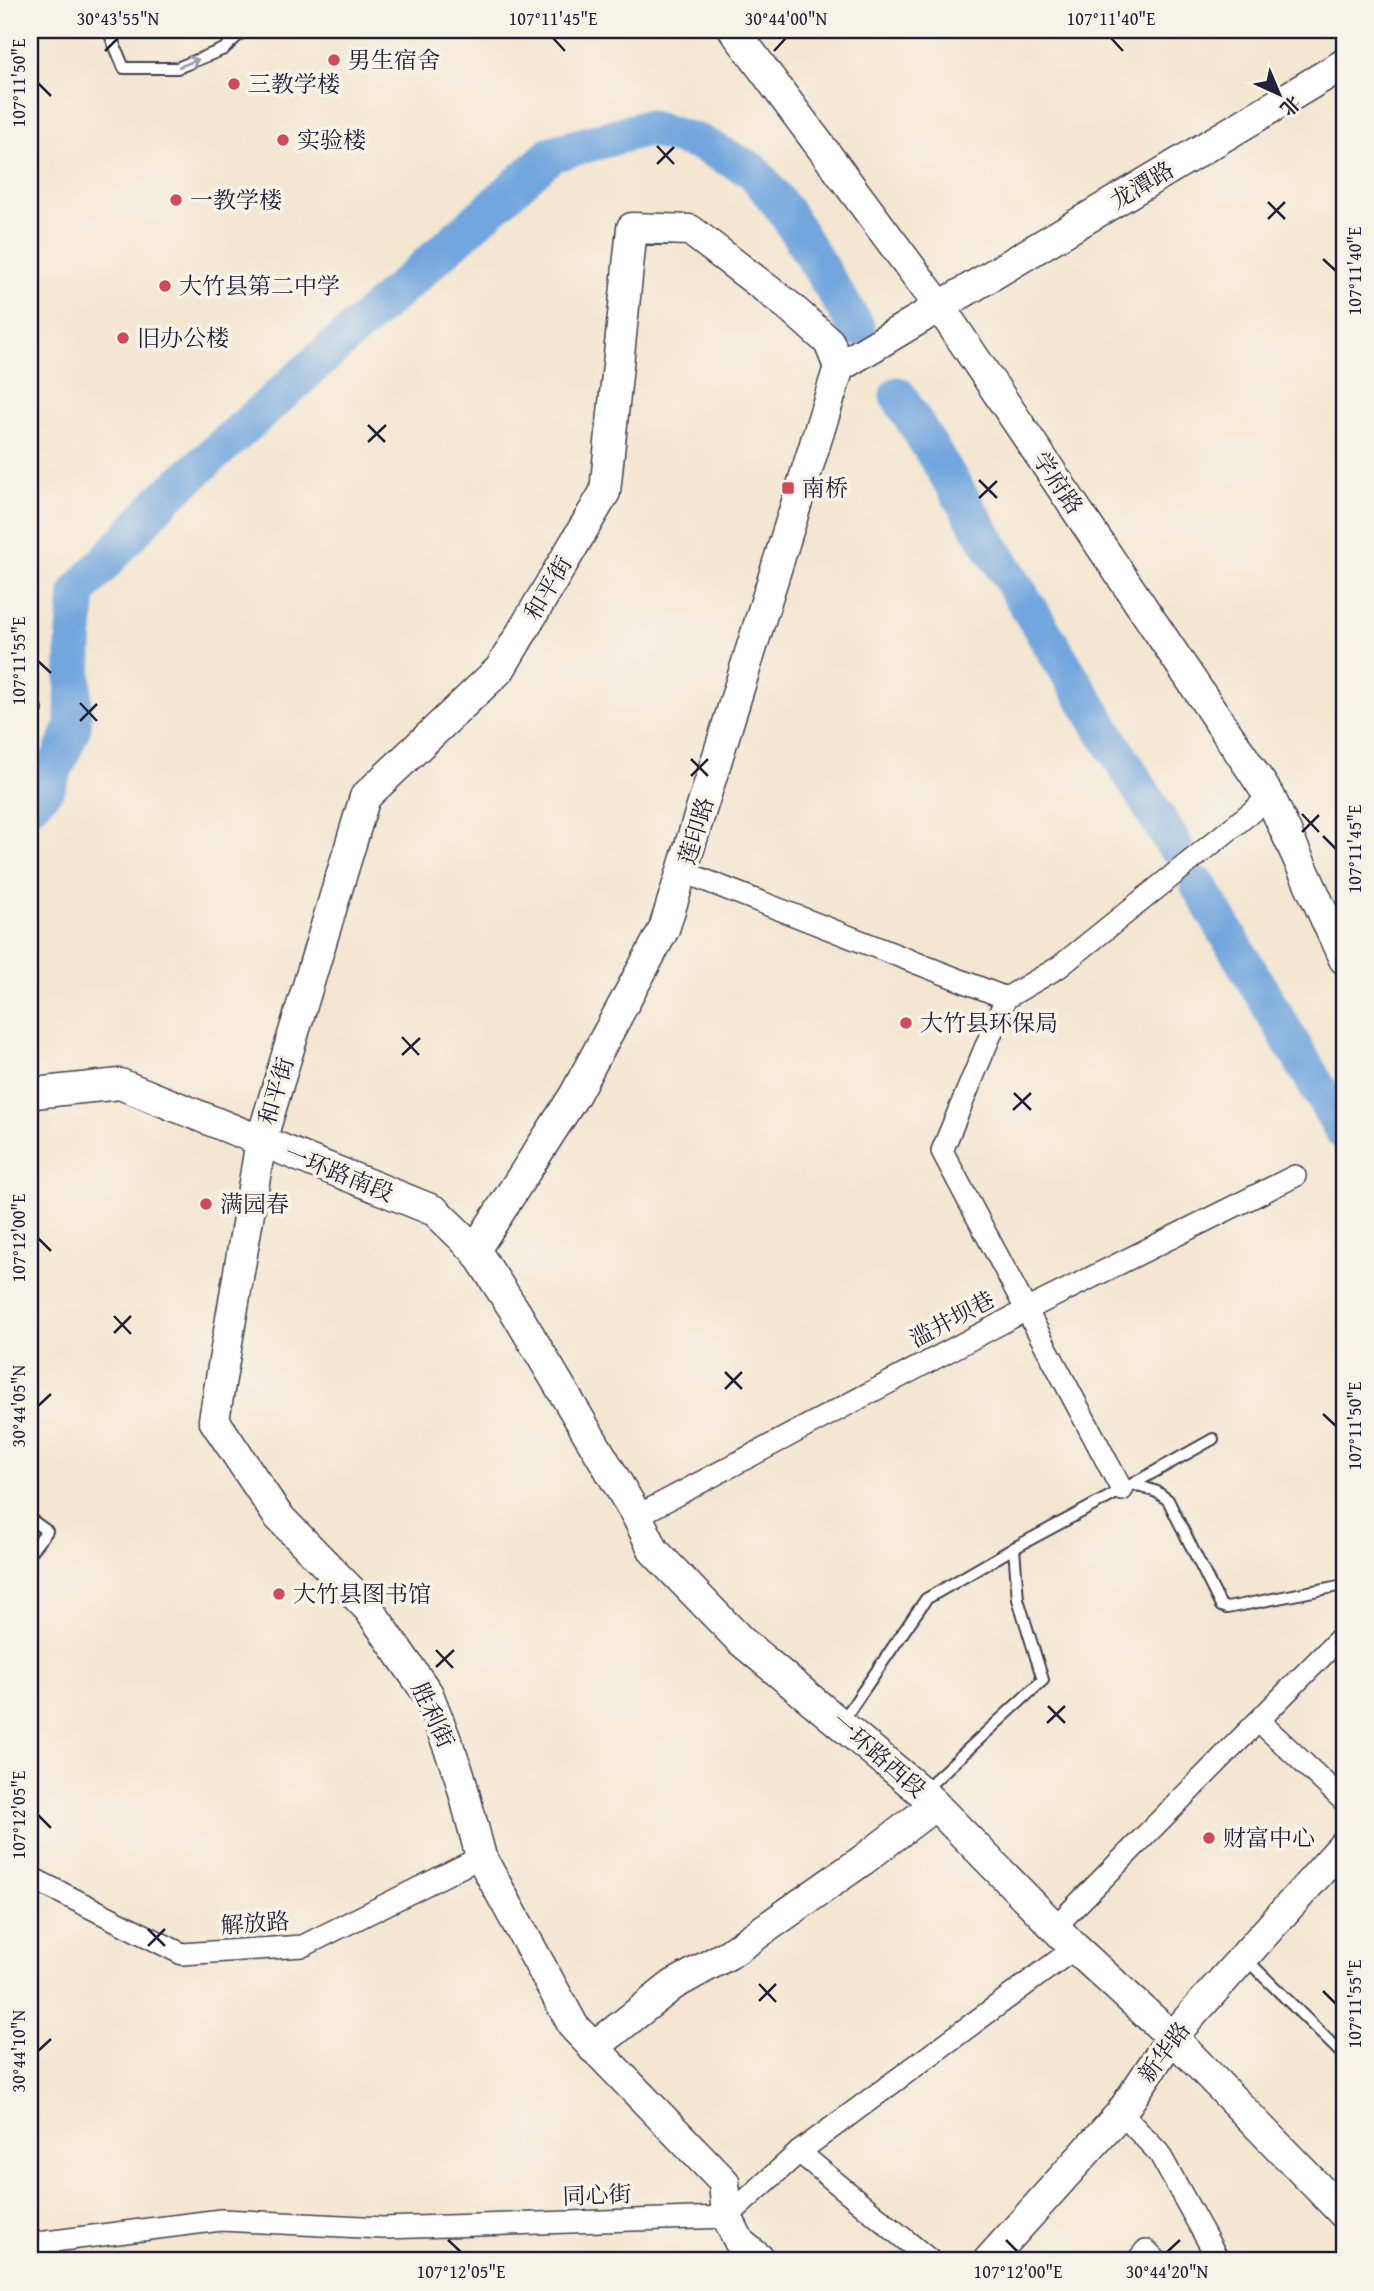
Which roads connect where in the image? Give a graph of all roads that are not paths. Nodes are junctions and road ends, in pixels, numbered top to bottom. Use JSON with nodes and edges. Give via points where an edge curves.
{"nodes":[{"id":1,"x":108,"y":30,"type":"edge"},
{"id":2,"x":244,"y":30,"type":"edge"},
{"id":3,"x":734,"y":30,"type":"edge"},
{"id":4,"x":1344,"y":64,"type":"edge"},
{"id":5,"x":940,"y":307,"type":"junction"},
{"id":6,"x":839,"y":367,"type":"junction"},
{"id":7,"x":1269,"y":797,"type":"junction"},
{"id":8,"x":684,"y":872,"type":"junction"},
{"id":9,"x":1344,"y":959,"type":"edge"},
{"id":10,"x":1006,"y":998,"type":"junction"},
{"id":11,"x":30,"y":1096,"type":"edge"},
{"id":12,"x":261,"y":1141,"type":"junction"},
{"id":13,"x":1295,"y":1176,"type":"dead end"},
{"id":14,"x":475,"y":1250,"type":"junction"},
{"id":15,"x":1026,"y":1310,"type":"junction"},
{"id":16,"x":1213,"y":1439,"type":"dead end"},
{"id":17,"x":1128,"y":1487,"type":"junction"},
{"id":18,"x":637,"y":1516,"type":"junction"},
{"id":19,"x":30,"y":1519,"type":"edge"},
{"id":20,"x":1014,"y":1548,"type":"junction"},
{"id":21,"x":30,"y":1552,"type":"edge"},
{"id":22,"x":1344,"y":1585,"type":"edge"},
{"id":23,"x":1344,"y":1634,"type":"edge"},
{"id":24,"x":1259,"y":1721,"type":"junction"},
{"id":25,"x":841,"y":1723,"type":"junction"},
{"id":26,"x":929,"y":1798,"type":"junction"},
{"id":27,"x":1344,"y":1801,"type":"edge"},
{"id":28,"x":1344,"y":1844,"type":"edge"},
{"id":29,"x":481,"y":1857,"type":"junction"},
{"id":30,"x":30,"y":1877,"type":"edge"},
{"id":31,"x":1065,"y":1937,"type":"junction"},
{"id":32,"x":1244,"y":1957,"type":"junction"},
{"id":33,"x":1172,"y":2037,"type":"junction"},
{"id":34,"x":593,"y":2048,"type":"junction"},
{"id":35,"x":1344,"y":2056,"type":"edge"},
{"id":36,"x":1121,"y":2113,"type":"junction"},
{"id":37,"x":799,"y":2152,"type":"junction"},
{"id":38,"x":1344,"y":2214,"type":"edge"},
{"id":39,"x":727,"y":2217,"type":"junction"},
{"id":40,"x":30,"y":2244,"type":"edge"},
{"id":41,"x":762,"y":2261,"type":"edge"},
{"id":42,"x":932,"y":2261,"type":"edge"},
{"id":43,"x":988,"y":2261,"type":"edge"},
{"id":44,"x":1137,"y":2261,"type":"edge"},
{"id":45,"x":1157,"y":2261,"type":"edge"},
{"id":46,"x":1219,"y":2261,"type":"edge"}],
"edges":[{"from":1,"to":2,"type":"lane","one_way":true,"via":[[124,68],[177,68],[224,50]]},
{"from":3,"to":5,"type":"street","name":"学府路"},
{"from":4,"to":5,"type":"street","name":"龙潭路"},
{"from":5,"to":6,"type":"street"},
{"from":5,"to":7,"type":"street","name":"学府路"},
{"from":6,"to":8,"type":"street","name":"莲印路"},
{"from":6,"to":12,"type":"street","name":"和平街","via":[[829,342],[690,230],[632,228],[605,492],[500,669],[365,797]]},
{"from":7,"to":9,"type":"street","name":"学府路"},
{"from":7,"to":10,"type":"street","via":[[1059,967]]},
{"from":8,"to":10,"type":"street"},
{"from":8,"to":14,"type":"street","name":"莲印路","via":[[664,929],[574,1096]]},
{"from":10,"to":15,"type":"street","via":[[942,1151]]},
{"from":11,"to":12,"type":"street","name":"一环路南段","via":[[120,1084]]},
{"from":12,"to":14,"type":"street","name":"一环路南段","via":[[435,1211]]},
{"from":12,"to":29,"type":"street","name":"胜利街","via":[[214,1420],[278,1516],[368,1608],[428,1694],[458,1774]]},
{"from":13,"to":15,"type":"street","name":"滥井坝巷"},
{"from":14,"to":18,"type":"street","name":"一环路西段"},
{"from":15,"to":17,"type":"street"},
{"from":15,"to":18,"type":"street","name":"滥井坝巷"},
{"from":16,"to":17,"type":"lane"},
{"from":17,"to":20,"type":"lane"},
{"from":17,"to":22,"type":"lane","via":[[1157,1492],[1168,1500],[1222,1606]]},
{"from":18,"to":25,"type":"street","name":"一环路西段","via":[[654,1551],[740,1640]]},
{"from":19,"to":21,"type":"lane","via":[[47,1531]]},
{"from":20,"to":25,"type":"lane","via":[[926,1599]]},
{"from":20,"to":26,"type":"lane","via":[[1018,1599],[1043,1680]]},
{"from":23,"to":24,"type":"street"},
{"from":24,"to":27,"type":"street"},
{"from":24,"to":31,"type":"street"},
{"from":25,"to":26,"type":"street","name":"一环路西段"},
{"from":26,"to":31,"type":"street","name":"一环路西段"},
{"from":26,"to":34,"type":"street","via":[[863,1860],[729,1954],[673,1985]]},
{"from":28,"to":32,"type":"street","name":"新华路"},
{"from":29,"to":30,"type":"street","name":"解放路","via":[[303,1945],[182,1954]]},
{"from":29,"to":34,"type":"street","name":"胜利街","via":[[573,2027]]},
{"from":31,"to":33,"type":"street","name":"一环路西段"},
{"from":31,"to":37,"type":"street"},
{"from":32,"to":33,"type":"street","name":"新华路"},
{"from":32,"to":35,"type":"lane"},
{"from":33,"to":36,"type":"street","name":"新华路"},
{"from":33,"to":38,"type":"street","name":"一环路西段"},
{"from":34,"to":39,"type":"street","name":"胜利街","via":[[723,2182]]},
{"from":36,"to":43,"type":"street","name":"新华路"},
{"from":36,"to":46,"type":"street","via":[[1159,2153]]},
{"from":37,"to":39,"type":"street"},
{"from":37,"to":42,"type":"street"},
{"from":39,"to":40,"type":"street","name":"同心街","via":[[383,2228],[221,2220]]},
{"from":39,"to":41,"type":"street","name":"胜利街","via":[[740,2243]]},
{"from":44,"to":45,"type":"street","via":[[1146,2250]]}]}
